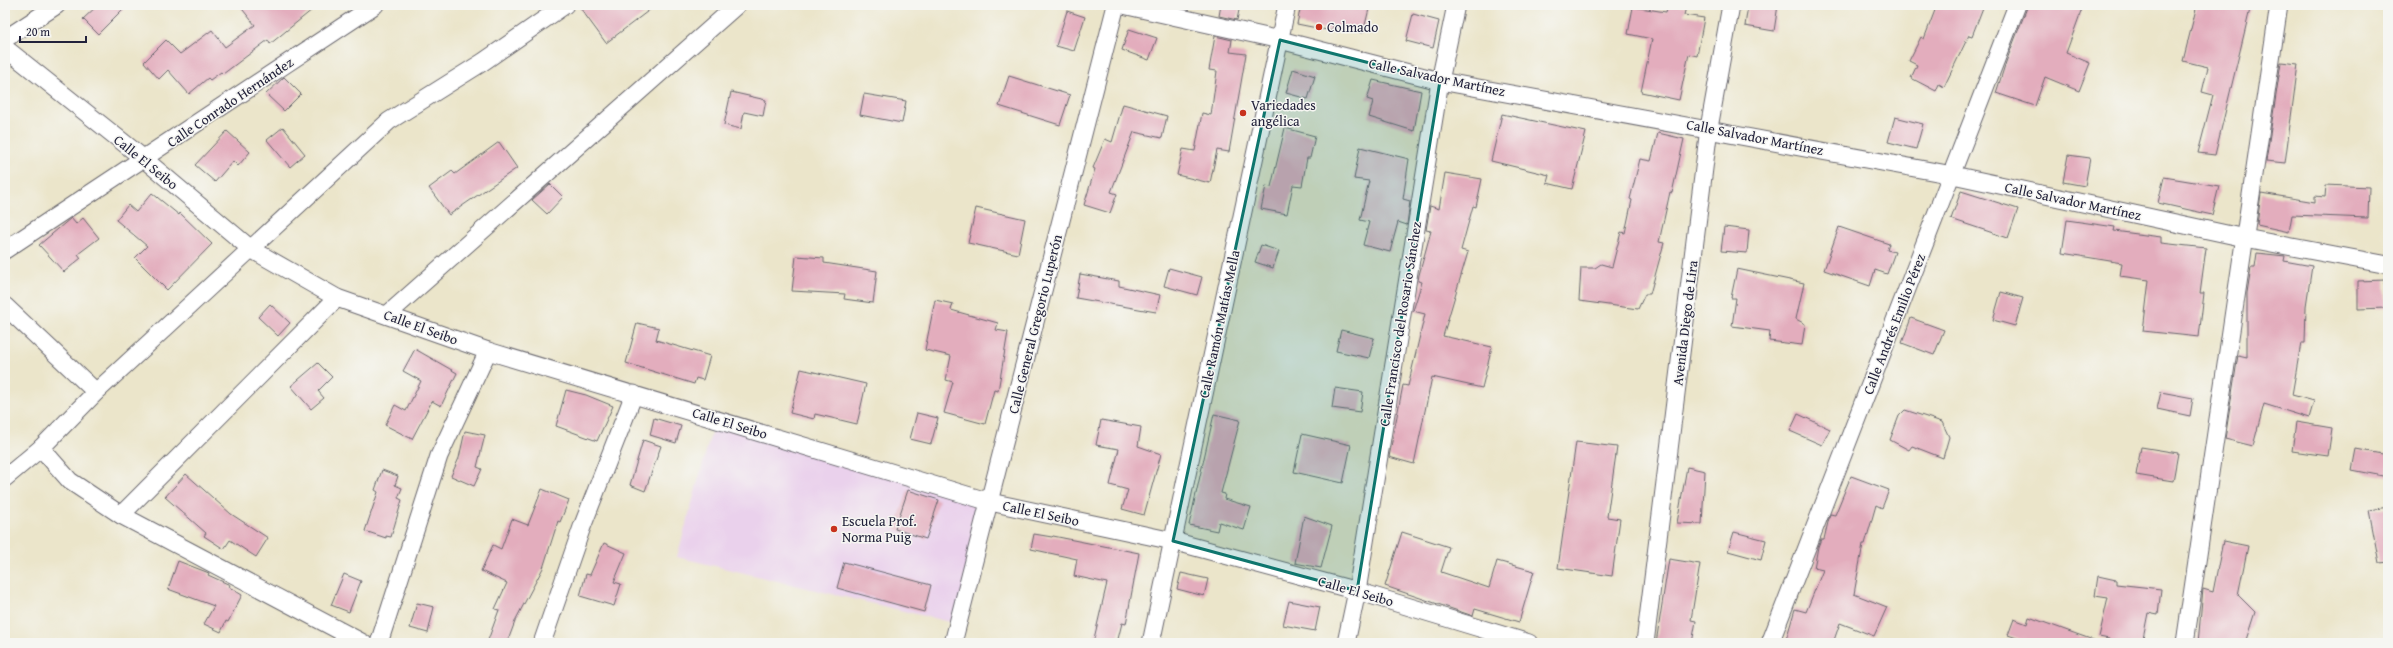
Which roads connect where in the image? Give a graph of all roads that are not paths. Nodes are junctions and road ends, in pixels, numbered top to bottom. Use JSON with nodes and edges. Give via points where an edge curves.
{"nodes":[{"id":1,"x":57,"y":5,"type":"edge"},
{"id":2,"x":375,"y":5,"type":"edge"},
{"id":3,"x":565,"y":5,"type":"edge"},
{"id":4,"x":737,"y":5,"type":"edge"},
{"id":5,"x":1116,"y":5,"type":"edge"},
{"id":6,"x":1123,"y":5,"type":"edge"},
{"id":7,"x":1287,"y":5,"type":"edge"},
{"id":8,"x":1456,"y":5,"type":"edge"},
{"id":9,"x":1731,"y":5,"type":"edge"},
{"id":10,"x":2016,"y":5,"type":"edge"},
{"id":11,"x":2278,"y":5,"type":"edge"},
{"id":12,"x":5,"y":39,"type":"edge"},
{"id":13,"x":1280,"y":40,"type":"junction"},
{"id":14,"x":5,"y":48,"type":"edge"},
{"id":15,"x":1440,"y":80,"type":"junction"},
{"id":16,"x":1709,"y":128,"type":"junction"},
{"id":17,"x":144,"y":160,"type":"junction"},
{"id":18,"x":1952,"y":175,"type":"junction"},
{"id":19,"x":2245,"y":238,"type":"junction"},
{"id":20,"x":251,"y":249,"type":"junction"},
{"id":21,"x":5,"y":250,"type":"edge"},
{"id":22,"x":2388,"y":265,"type":"edge"},
{"id":23,"x":337,"y":298,"type":"junction"},
{"id":24,"x":5,"y":306,"type":"edge"},
{"id":25,"x":387,"y":315,"type":"junction"},
{"id":26,"x":488,"y":352,"type":"junction"},
{"id":27,"x":96,"y":392,"type":"junction"},
{"id":28,"x":634,"y":394,"type":"junction"},
{"id":29,"x":41,"y":448,"type":"junction"},
{"id":30,"x":5,"y":478,"type":"edge"},
{"id":31,"x":990,"y":502,"type":"junction"},
{"id":32,"x":121,"y":515,"type":"junction"},
{"id":33,"x":1173,"y":541,"type":"junction"},
{"id":34,"x":1357,"y":591,"type":"junction"},
{"id":35,"x":363,"y":643,"type":"edge"},
{"id":36,"x":379,"y":643,"type":"edge"},
{"id":37,"x":542,"y":643,"type":"edge"},
{"id":38,"x":953,"y":643,"type":"edge"},
{"id":39,"x":1151,"y":643,"type":"edge"},
{"id":40,"x":1346,"y":643,"type":"edge"},
{"id":41,"x":1529,"y":643,"type":"edge"},
{"id":42,"x":1645,"y":643,"type":"edge"},
{"id":43,"x":1770,"y":643,"type":"edge"},
{"id":44,"x":2185,"y":643,"type":"edge"}],
"edges":[{"from":1,"to":12,"type":"street"},
{"from":2,"to":17,"type":"street","name":"Calle Conrado Hernández"},
{"from":3,"to":20,"type":"street","via":[[483,62],[389,121]]},
{"from":4,"to":25,"type":"street"},
{"from":5,"to":31,"type":"street","name":"Calle General Gregorio Luperón"},
{"from":6,"to":13,"type":"street","name":"Calle Salvador Martínez"},
{"from":7,"to":13,"type":"street","name":"Calle Ramón Matías Mella"},
{"from":8,"to":15,"type":"street","name":"Calle Francisco del Rosario Sánchez"},
{"from":9,"to":16,"type":"street","name":"Avenida Diego de Lira"},
{"from":10,"to":18,"type":"street","name":"Calle Andrés Emilio Pérez"},
{"from":11,"to":19,"type":"street"},
{"from":13,"to":15,"type":"street","name":"Calle Salvador Martínez"},
{"from":13,"to":33,"type":"street","name":"Calle Ramón Matías Mella"},
{"from":14,"to":17,"type":"street","name":"Calle El Seibo"},
{"from":15,"to":16,"type":"street","name":"Calle Salvador Martínez"},
{"from":15,"to":34,"type":"street","name":"Calle Francisco del Rosario Sánchez"},
{"from":16,"to":18,"type":"street","name":"Calle Salvador Martínez"},
{"from":16,"to":42,"type":"street","name":"Avenida Diego de Lira"},
{"from":17,"to":20,"type":"street","name":"Calle El Seibo"},
{"from":17,"to":21,"type":"street","name":"Calle Conrado Hernández"},
{"from":18,"to":19,"type":"street","name":"Calle Salvador Martínez"},
{"from":18,"to":43,"type":"street","name":"Calle Andrés Emilio Pérez"},
{"from":19,"to":22,"type":"street","name":"Calle Salvador Martínez"},
{"from":19,"to":44,"type":"street"},
{"from":20,"to":23,"type":"street","name":"Calle El Seibo"},
{"from":20,"to":27,"type":"street"},
{"from":23,"to":25,"type":"street","name":"Calle El Seibo"},
{"from":23,"to":32,"type":"street"},
{"from":24,"to":27,"type":"street"},
{"from":25,"to":26,"type":"street","name":"Calle El Seibo"},
{"from":26,"to":28,"type":"street","name":"Calle El Seibo"},
{"from":26,"to":36,"type":"street","via":[[439,456]]},
{"from":27,"to":29,"type":"street"},
{"from":28,"to":31,"type":"street","name":"Calle El Seibo"},
{"from":28,"to":37,"type":"street","via":[[582,527]]},
{"from":29,"to":30,"type":"street"},
{"from":29,"to":32,"type":"street","via":[[70,481]]},
{"from":31,"to":33,"type":"street","name":"Calle El Seibo"},
{"from":31,"to":38,"type":"street","name":"Calle General Gregorio Luperón"},
{"from":32,"to":35,"type":"street"},
{"from":33,"to":34,"type":"street","name":"Calle El Seibo"},
{"from":33,"to":39,"type":"street","name":"Calle Ramón Matías Mella"},
{"from":34,"to":40,"type":"street","name":"Calle Francisco del Rosario Sánchez"},
{"from":34,"to":41,"type":"street","name":"Calle El Seibo"}]}
